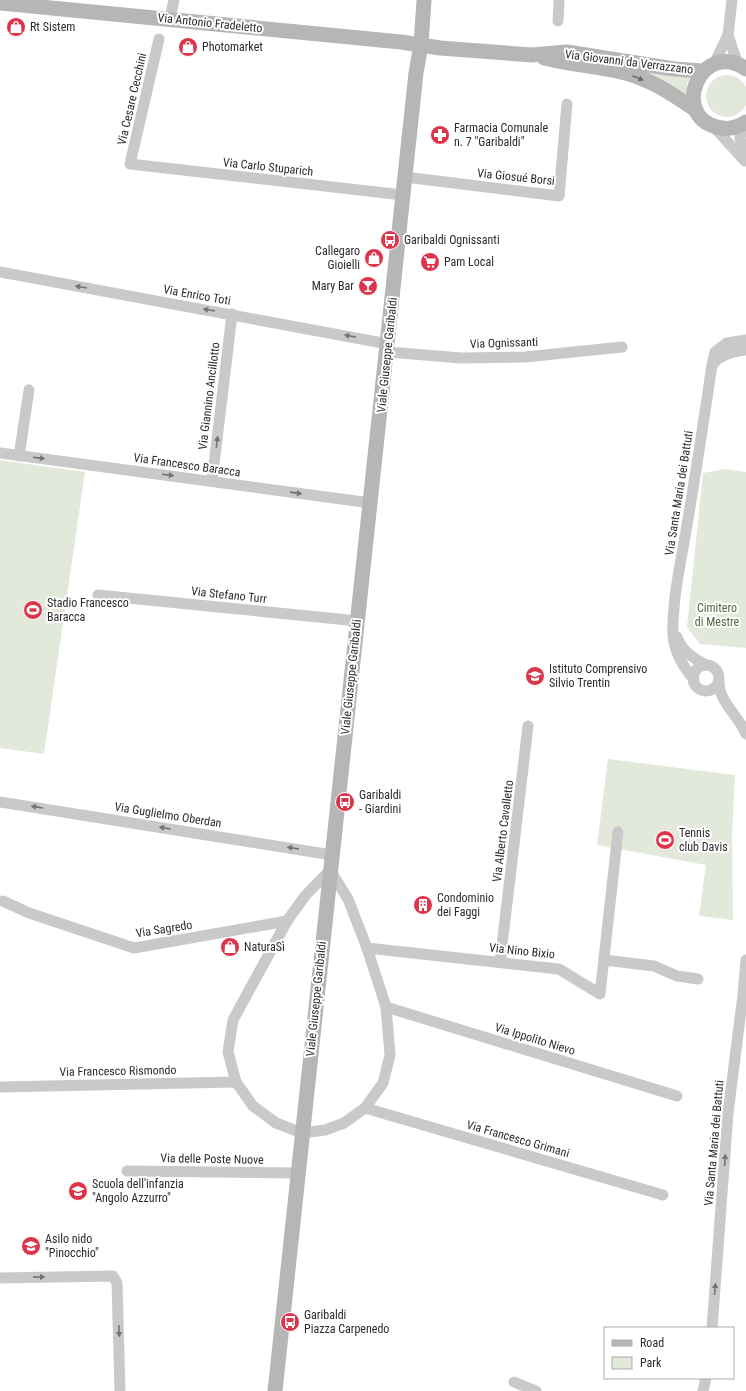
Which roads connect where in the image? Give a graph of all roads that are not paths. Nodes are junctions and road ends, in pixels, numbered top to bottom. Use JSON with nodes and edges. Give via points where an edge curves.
{"nodes":[{"id":1,"x":174,"y":0,"type":"edge"},
{"id":2,"x":424,"y":0,"type":"edge"},
{"id":3,"x":559,"y":0,"type":"edge"},
{"id":4,"x":732,"y":0,"type":"edge"},
{"id":5,"x":0,"y":3,"type":"edge"},
{"id":6,"x":170,"y":19,"type":"junction"},
{"id":7,"x":558,"y":21,"type":"dead end"},
{"id":8,"x":728,"y":35,"type":"junction"},
{"id":9,"x":159,"y":39,"type":"dead end"},
{"id":10,"x":421,"y":45,"type":"junction"},
{"id":11,"x":532,"y":55,"type":"junction"},
{"id":12,"x":744,"y":67,"type":"edge"},
{"id":13,"x":708,"y":68,"type":"junction"},
{"id":14,"x":567,"y":104,"type":"dead end"},
{"id":15,"x":696,"y":110,"type":"junction"},
{"id":16,"x":745,"y":123,"type":"edge"},
{"id":17,"x":713,"y":126,"type":"junction"},
{"id":18,"x":746,"y":162,"type":"edge"},
{"id":19,"x":130,"y":164,"type":"joint"},
{"id":20,"x":405,"y":177,"type":"junction"},
{"id":21,"x":404,"y":195,"type":"junction"},
{"id":22,"x":0,"y":272,"type":"edge"},
{"id":23,"x":232,"y":314,"type":"junction"},
{"id":24,"x":746,"y":340,"type":"edge"},
{"id":25,"x":622,"y":347,"type":"dead end"},
{"id":26,"x":388,"y":348,"type":"junction"},
{"id":27,"x":746,"y":350,"type":"edge"},
{"id":28,"x":712,"y":365,"type":"junction"},
{"id":29,"x":29,"y":390,"type":"dead end"},
{"id":30,"x":0,"y":453,"type":"edge"},
{"id":31,"x":19,"y":456,"type":"junction"},
{"id":32,"x":212,"y":481,"type":"junction"},
{"id":33,"x":371,"y":503,"type":"junction"},
{"id":34,"x":98,"y":595,"type":"dead end"},
{"id":35,"x":358,"y":621,"type":"junction"},
{"id":36,"x":673,"y":625,"type":"junction"},
{"id":37,"x":706,"y":665,"type":"junction"},
{"id":38,"x":694,"y":679,"type":"junction"},
{"id":39,"x":718,"y":681,"type":"junction"},
{"id":40,"x":705,"y":690,"type":"junction"},
{"id":41,"x":729,"y":707,"type":"junction"},
{"id":42,"x":528,"y":726,"type":"dead end"},
{"id":43,"x":746,"y":734,"type":"edge"},
{"id":44,"x":0,"y":802,"type":"edge"},
{"id":45,"x":618,"y":832,"type":"dead end"},
{"id":46,"x":332,"y":854,"type":"junction"},
{"id":47,"x":330,"y":870,"type":"junction"},
{"id":48,"x":3,"y":901,"type":"dead end"},
{"id":49,"x":287,"y":921,"type":"junction"},
{"id":50,"x":367,"y":948,"type":"junction"},
{"id":51,"x":604,"y":960,"type":"junction"},
{"id":52,"x":746,"y":960,"type":"edge"},
{"id":53,"x":500,"y":962,"type":"junction"},
{"id":54,"x":698,"y":978,"type":"dead end"},
{"id":55,"x":386,"y":1007,"type":"junction"},
{"id":56,"x":236,"y":1082,"type":"junction"},
{"id":57,"x":0,"y":1087,"type":"edge"},
{"id":58,"x":677,"y":1096,"type":"dead end"},
{"id":59,"x":365,"y":1108,"type":"junction"},
{"id":60,"x":302,"y":1133,"type":"junction"},
{"id":61,"x":127,"y":1171,"type":"dead end"},
{"id":62,"x":298,"y":1174,"type":"junction"},
{"id":63,"x":663,"y":1195,"type":"dead end"},
{"id":64,"x":0,"y":1278,"type":"edge"},
{"id":65,"x":712,"y":1327,"type":"edge"},
{"id":66,"x":706,"y":1379,"type":"edge"},
{"id":67,"x":514,"y":1382,"type":"dead end"},
{"id":68,"x":120,"y":1391,"type":"edge"},
{"id":69,"x":275,"y":1391,"type":"edge"},
{"id":70,"x":536,"y":1391,"type":"edge"},
{"id":71,"x":703,"y":1391,"type":"edge"}],
"edges":[{"from":1,"to":6,"type":"street"},
{"from":2,"to":10,"type":"street","name":"Viale Giuseppe Garibaldi"},
{"from":3,"to":7,"type":"street"},
{"from":4,"to":8,"type":"street"},
{"from":5,"to":6,"type":"street","name":"Via Antonio Fradeletto"},
{"from":6,"to":10,"type":"street","name":"Via Antonio Fradeletto"},
{"from":8,"to":12,"type":"street","via":[[736,58]]},
{"from":8,"to":13,"type":"street"},
{"from":9,"to":19,"type":"street","name":"Via Cesare Cecchini"},
{"from":10,"to":11,"type":"street","name":"Via Giovanni da Verrazzano"},
{"from":10,"to":20,"type":"street","name":"Viale Giuseppe Garibaldi"},
{"from":11,"to":13,"type":"street","name":"Via Giovanni da Verrazzano","via":[[567,52],[674,69]]},
{"from":11,"to":15,"type":"street","name":"Via Giovanni da Verrazzano","one_way":true,"via":[[634,76],[666,91]]},
{"from":12,"to":13,"type":"street","name":"Via Giovanni da Verrazzano","via":[[732,62],[723,62]]},
{"from":13,"to":15,"type":"street","via":[[697,80],[693,90]]},
{"from":14,"to":20,"type":"street","name":"Via Giosué Borsi","via":[[559,196]]},
{"from":15,"to":17,"type":"street","name":"Via Giovanni da Verrazzano"},
{"from":16,"to":17,"type":"street","via":[[724,129]]},
{"from":16,"to":18,"type":"street","via":[[740,138]]},
{"from":17,"to":18,"type":"street"},
{"from":19,"to":21,"type":"street","name":"Via Carlo Stuparich"},
{"from":20,"to":21,"type":"street","name":"Viale Giuseppe Garibaldi"},
{"from":21,"to":26,"type":"street","name":"Viale Giuseppe Garibaldi"},
{"from":23,"to":22,"type":"street","name":"Via Enrico Toti","one_way":true},
{"from":26,"to":23,"type":"street","name":"Via Enrico Toti","one_way":true},
{"from":32,"to":23,"type":"street","name":"Via Giannino Ancillotto","one_way":true},
{"from":24,"to":28,"type":"street","name":"Via Santa Maria dei Battuti","via":[[727,343],[721,347],[715,352]]},
{"from":25,"to":26,"type":"street","name":"Via Ognissanti","via":[[525,356],[461,358]]},
{"from":26,"to":33,"type":"street","name":"Viale Giuseppe Garibaldi"},
{"from":27,"to":28,"type":"street","via":[[726,354]]},
{"from":28,"to":36,"type":"street","name":"Via Santa Maria dei Battuti","via":[[678,577]]},
{"from":29,"to":31,"type":"street"},
{"from":30,"to":31,"type":"street","name":"Via Francesco Baracca"},
{"from":31,"to":32,"type":"street","name":"Via Francesco Baracca","one_way":true},
{"from":32,"to":33,"type":"street","name":"Via Francesco Baracca","one_way":true},
{"from":33,"to":35,"type":"street","name":"Viale Giuseppe Garibaldi"},
{"from":34,"to":35,"type":"street","name":"Via Stefano Turr"},
{"from":35,"to":46,"type":"street","name":"Viale Giuseppe Garibaldi"},
{"from":36,"to":37,"type":"street","name":"Via Santa Maria dei Battuti","via":[[683,649]]},
{"from":36,"to":38,"type":"street","name":"Via Santa Maria dei Battuti","via":[[677,655]]},
{"from":37,"to":38,"type":"street","via":[[696,671]]},
{"from":37,"to":39,"type":"street","via":[[717,670]]},
{"from":38,"to":40,"type":"street","via":[[697,686]]},
{"from":39,"to":40,"type":"street","via":[[715,687]]},
{"from":39,"to":41,"type":"street","via":[[718,687]]},
{"from":40,"to":41,"type":"street","via":[[712,692]]},
{"from":41,"to":43,"type":"street"},
{"from":42,"to":53,"type":"street","name":"Via Alberto Cavalletto"},
{"from":46,"to":44,"type":"street","name":"Via Guglielmo Oberdan","one_way":true},
{"from":45,"to":51,"type":"street","name":"Via Nino Bixio"},
{"from":46,"to":47,"type":"street","name":"Viale Giuseppe Garibaldi"},
{"from":47,"to":49,"type":"street","via":[[305,896]]},
{"from":47,"to":50,"type":"street","via":[[348,899]]},
{"from":47,"to":60,"type":"street","name":"Viale Giuseppe Garibaldi"},
{"from":48,"to":49,"type":"street","name":"Via Sagredo","via":[[29,914],[134,948]]},
{"from":49,"to":56,"type":"street","via":[[233,1020],[228,1052]]},
{"from":50,"to":53,"type":"street","name":"Via Nino Bixio"},
{"from":50,"to":55,"type":"street"},
{"from":51,"to":53,"type":"street","name":"Via Nino Bixio","via":[[600,994],[559,969]]},
{"from":51,"to":54,"type":"street","via":[[654,966],[677,976]]},
{"from":65,"to":52,"type":"street","name":"Via Santa Maria dei Battuti","one_way":true,"via":[[728,1113]]},
{"from":55,"to":58,"type":"street","name":"Via Ippolito Nievo"},
{"from":55,"to":59,"type":"street","via":[[390,1055],[383,1083]]},
{"from":56,"to":57,"type":"street","name":"Via Francesco Rismondo"},
{"from":56,"to":60,"type":"street","via":[[253,1106],[276,1123]]},
{"from":59,"to":60,"type":"street","via":[[344,1123],[325,1130]]},
{"from":59,"to":63,"type":"street","name":"Via Francesco Grimani"},
{"from":60,"to":62,"type":"street","name":"Viale Giuseppe Garibaldi"},
{"from":61,"to":62,"type":"street","name":"Via delle Poste Nuove"},
{"from":62,"to":69,"type":"street","name":"Viale Giuseppe Garibaldi"},
{"from":64,"to":68,"type":"street","one_way":true,"via":[[113,1276],[117,1283]]},
{"from":66,"to":71,"type":"street"},
{"from":67,"to":70,"type":"street"}]}
